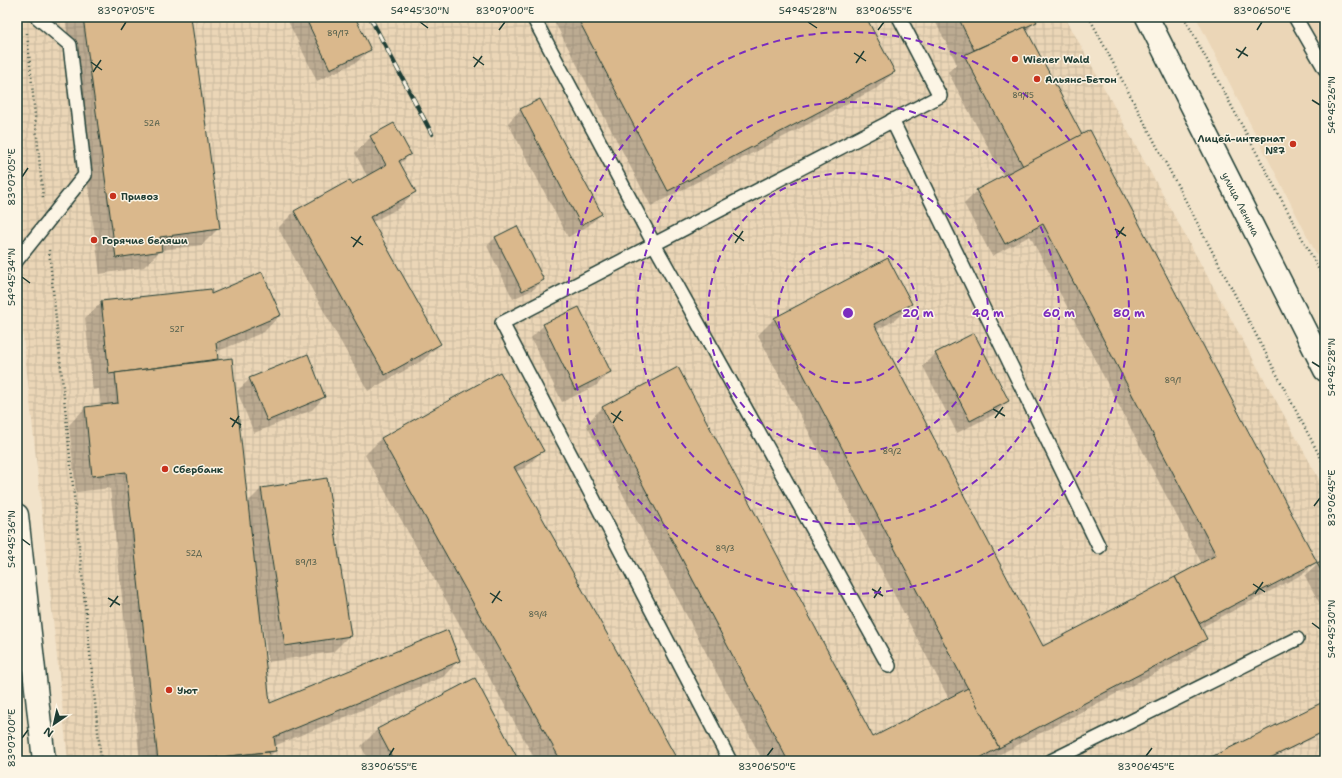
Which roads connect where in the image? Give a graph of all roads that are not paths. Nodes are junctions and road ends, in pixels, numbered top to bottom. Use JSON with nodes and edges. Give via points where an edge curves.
{"nodes":[{"id":1,"x":37,"y":17,"type":"edge"},
{"id":2,"x":533,"y":17,"type":"edge"},
{"id":3,"x":899,"y":17,"type":"edge"},
{"id":4,"x":1147,"y":17,"type":"edge"},
{"id":5,"x":1295,"y":17,"type":"edge"},
{"id":6,"x":1325,"y":69,"type":"edge"},
{"id":7,"x":892,"y":120,"type":"junction"},
{"id":8,"x":654,"y":244,"type":"junction"},
{"id":9,"x":17,"y":260,"type":"edge"},
{"id":10,"x":1325,"y":370,"type":"edge"},
{"id":11,"x":17,"y":515,"type":"edge"},
{"id":12,"x":1099,"y":547,"type":"dead end"},
{"id":13,"x":1297,"y":639,"type":"dead end"},
{"id":14,"x":889,"y":666,"type":"dead end"},
{"id":15,"x":44,"y":761,"type":"edge"},
{"id":16,"x":730,"y":761,"type":"edge"},
{"id":17,"x":1051,"y":761,"type":"edge"}],
"edges":[{"from":1,"to":9,"type":"lane","via":[[70,45],[85,175]]},
{"from":2,"to":8,"type":"lane"},
{"from":3,"to":7,"type":"lane","via":[[940,96]]},
{"from":4,"to":10,"type":"main road","name":"улица Ленина"},
{"from":5,"to":6,"type":"lane"},
{"from":7,"to":8,"type":"lane"},
{"from":7,"to":12,"type":"lane"},
{"from":8,"to":14,"type":"lane"},
{"from":8,"to":16,"type":"lane","via":[[502,323]]},
{"from":11,"to":15,"type":"main road"},
{"from":13,"to":17,"type":"lane"}]}
